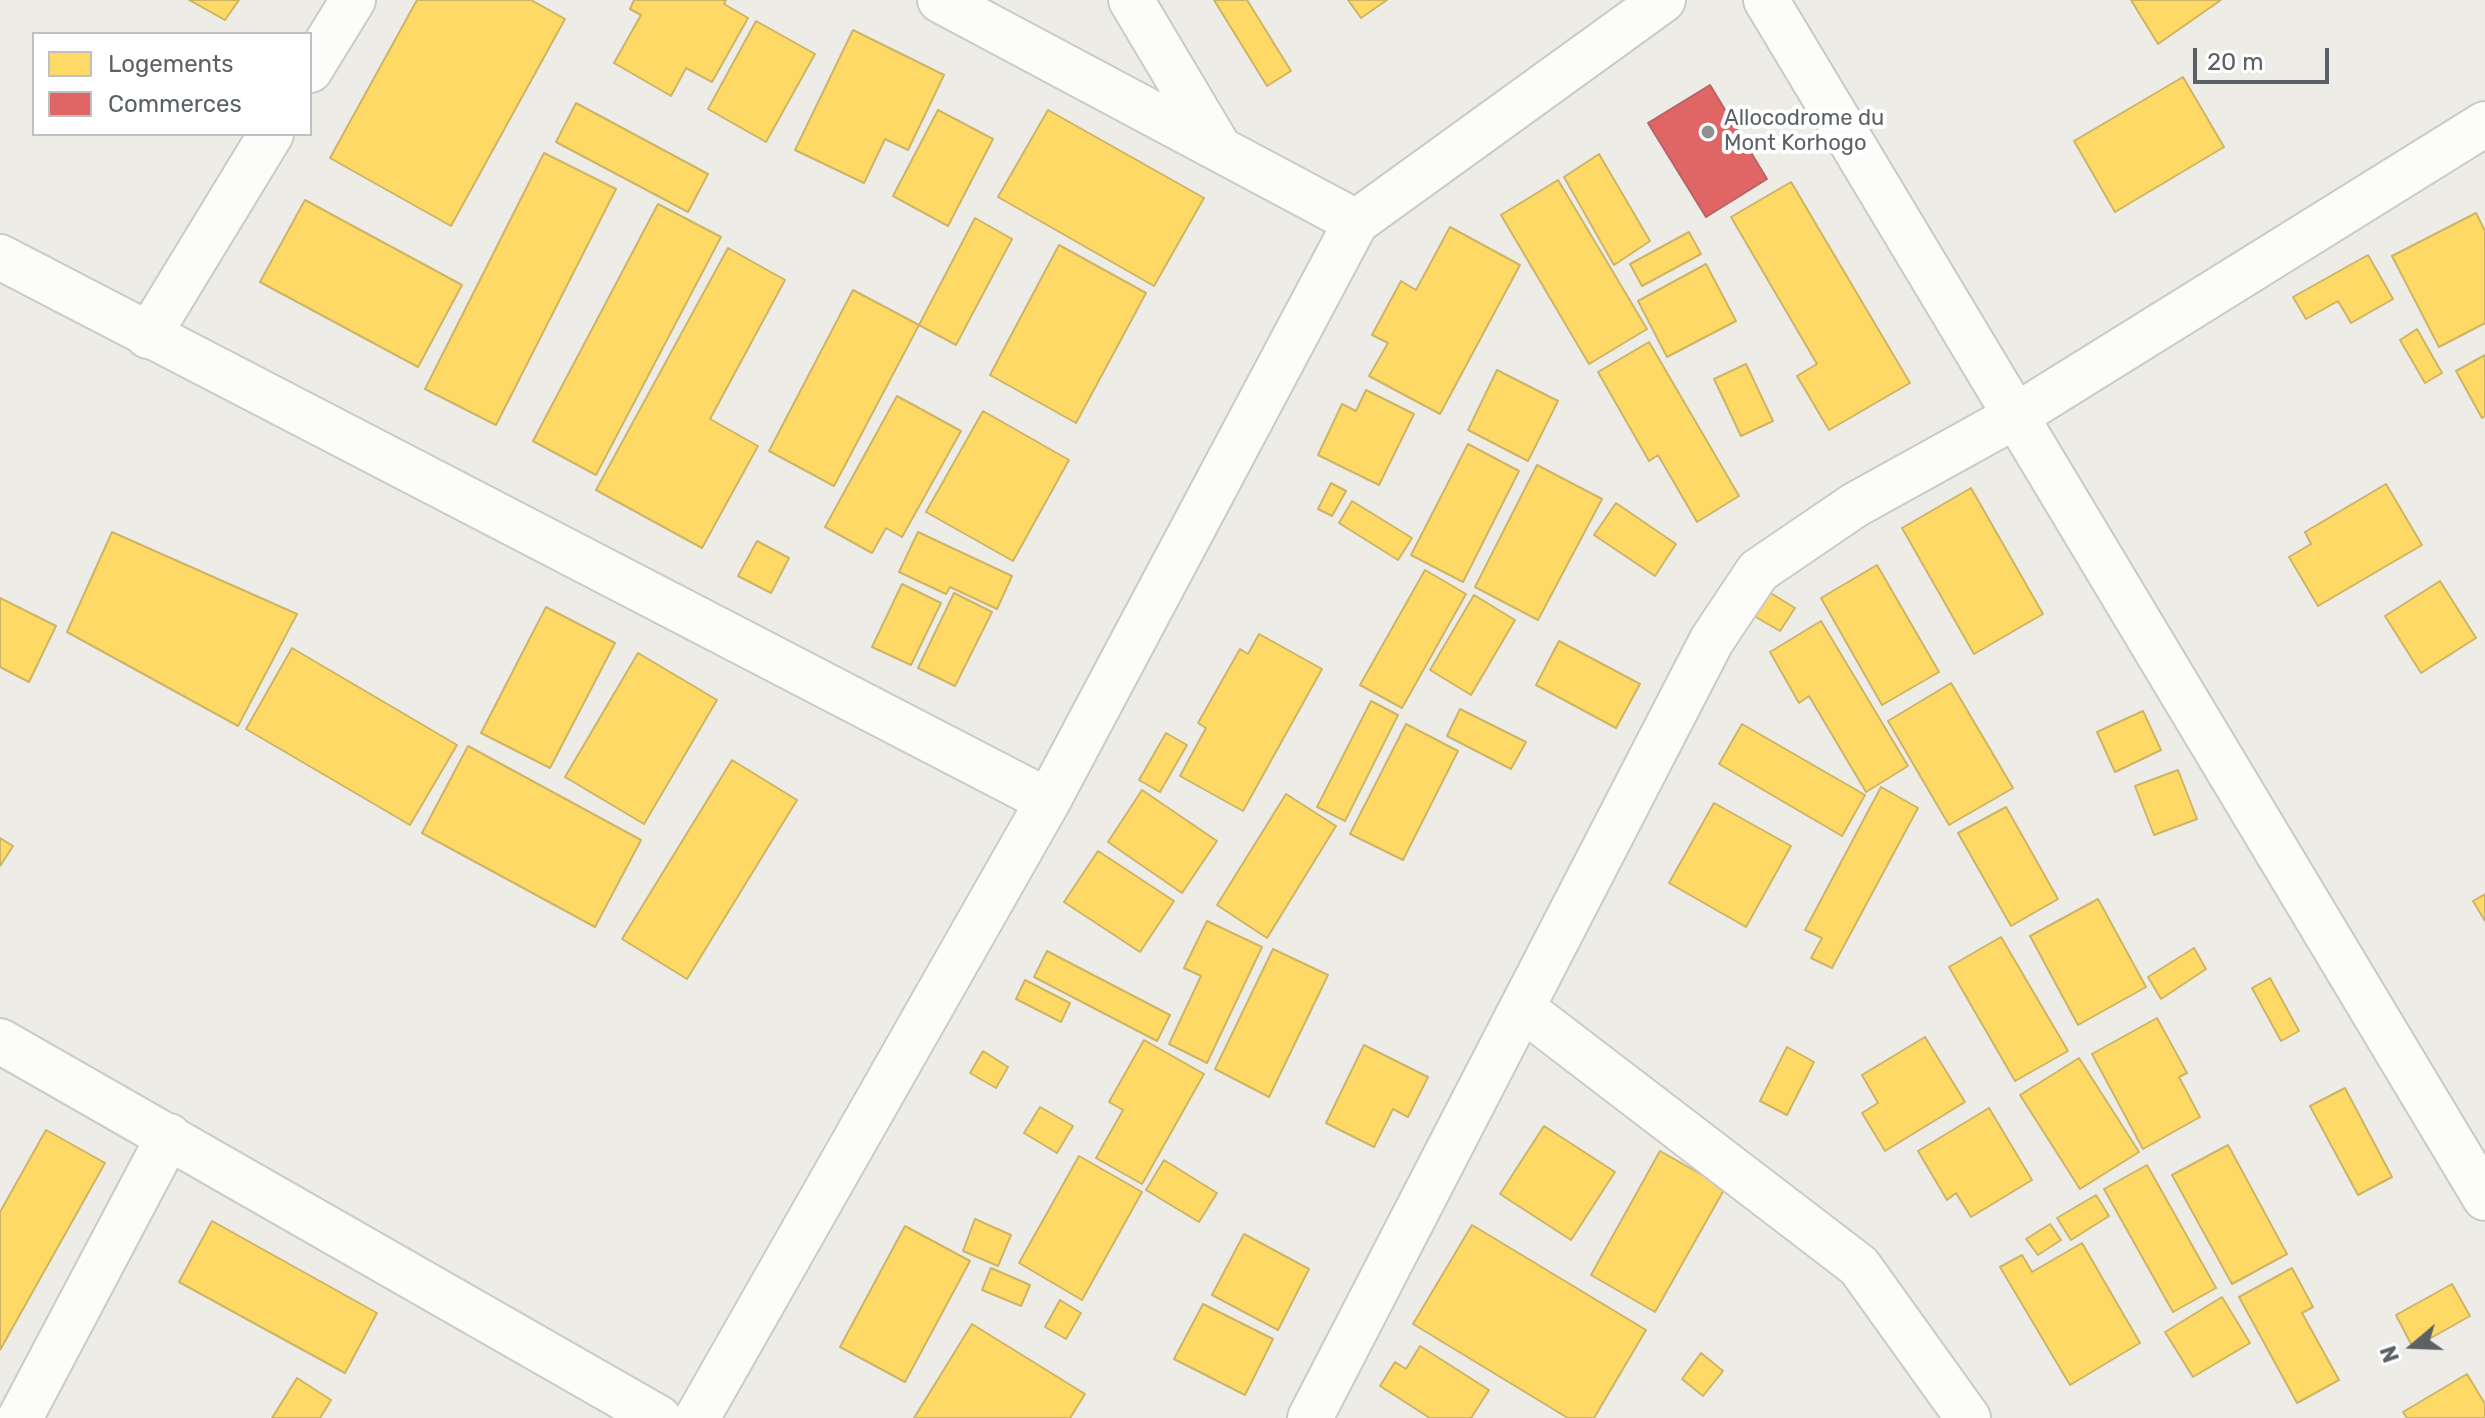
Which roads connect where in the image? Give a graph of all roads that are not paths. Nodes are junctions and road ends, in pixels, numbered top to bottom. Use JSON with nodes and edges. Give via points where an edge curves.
{"nodes":[{"id":1,"x":353,"y":0,"type":"edge"},
{"id":2,"x":940,"y":0,"type":"edge"},
{"id":3,"x":1131,"y":0,"type":"edge"},
{"id":4,"x":1663,"y":0,"type":"edge"},
{"id":5,"x":1766,"y":0,"type":"edge"},
{"id":6,"x":312,"y":67,"type":"edge"},
{"id":7,"x":2485,"y":124,"type":"edge"},
{"id":8,"x":270,"y":136,"type":"edge"},
{"id":9,"x":1219,"y":148,"type":"junction"},
{"id":10,"x":1356,"y":222,"type":"junction"},
{"id":11,"x":0,"y":257,"type":"edge"},
{"id":12,"x":148,"y":336,"type":"junction"},
{"id":13,"x":2014,"y":417,"type":"junction"},
{"id":14,"x":1048,"y":801,"type":"junction"},
{"id":15,"x":1522,"y":1008,"type":"junction"},
{"id":16,"x":0,"y":1041,"type":"edge"},
{"id":17,"x":169,"y":1136,"type":"junction"},
{"id":18,"x":2485,"y":1198,"type":"edge"},
{"id":19,"x":20,"y":1418,"type":"edge"},
{"id":20,"x":659,"y":1418,"type":"edge"},
{"id":21,"x":697,"y":1418,"type":"edge"},
{"id":22,"x":1310,"y":1418,"type":"edge"},
{"id":23,"x":1968,"y":1418,"type":"edge"}],
"edges":[{"from":1,"to":6,"type":"street"},
{"from":2,"to":9,"type":"street"},
{"from":3,"to":9,"type":"street"},
{"from":4,"to":10,"type":"street"},
{"from":5,"to":13,"type":"street"},
{"from":7,"to":13,"type":"street"},
{"from":8,"to":12,"type":"street"},
{"from":9,"to":10,"type":"street"},
{"from":10,"to":14,"type":"street"},
{"from":11,"to":12,"type":"street"},
{"from":12,"to":14,"type":"street"},
{"from":13,"to":15,"type":"street","via":[[1855,505],[1758,571],[1712,640]]},
{"from":13,"to":18,"type":"street"},
{"from":14,"to":21,"type":"street"},
{"from":15,"to":22,"type":"street"},
{"from":15,"to":23,"type":"street","via":[[1859,1266]]},
{"from":16,"to":17,"type":"street"},
{"from":17,"to":19,"type":"street"},
{"from":17,"to":20,"type":"street"}]}
